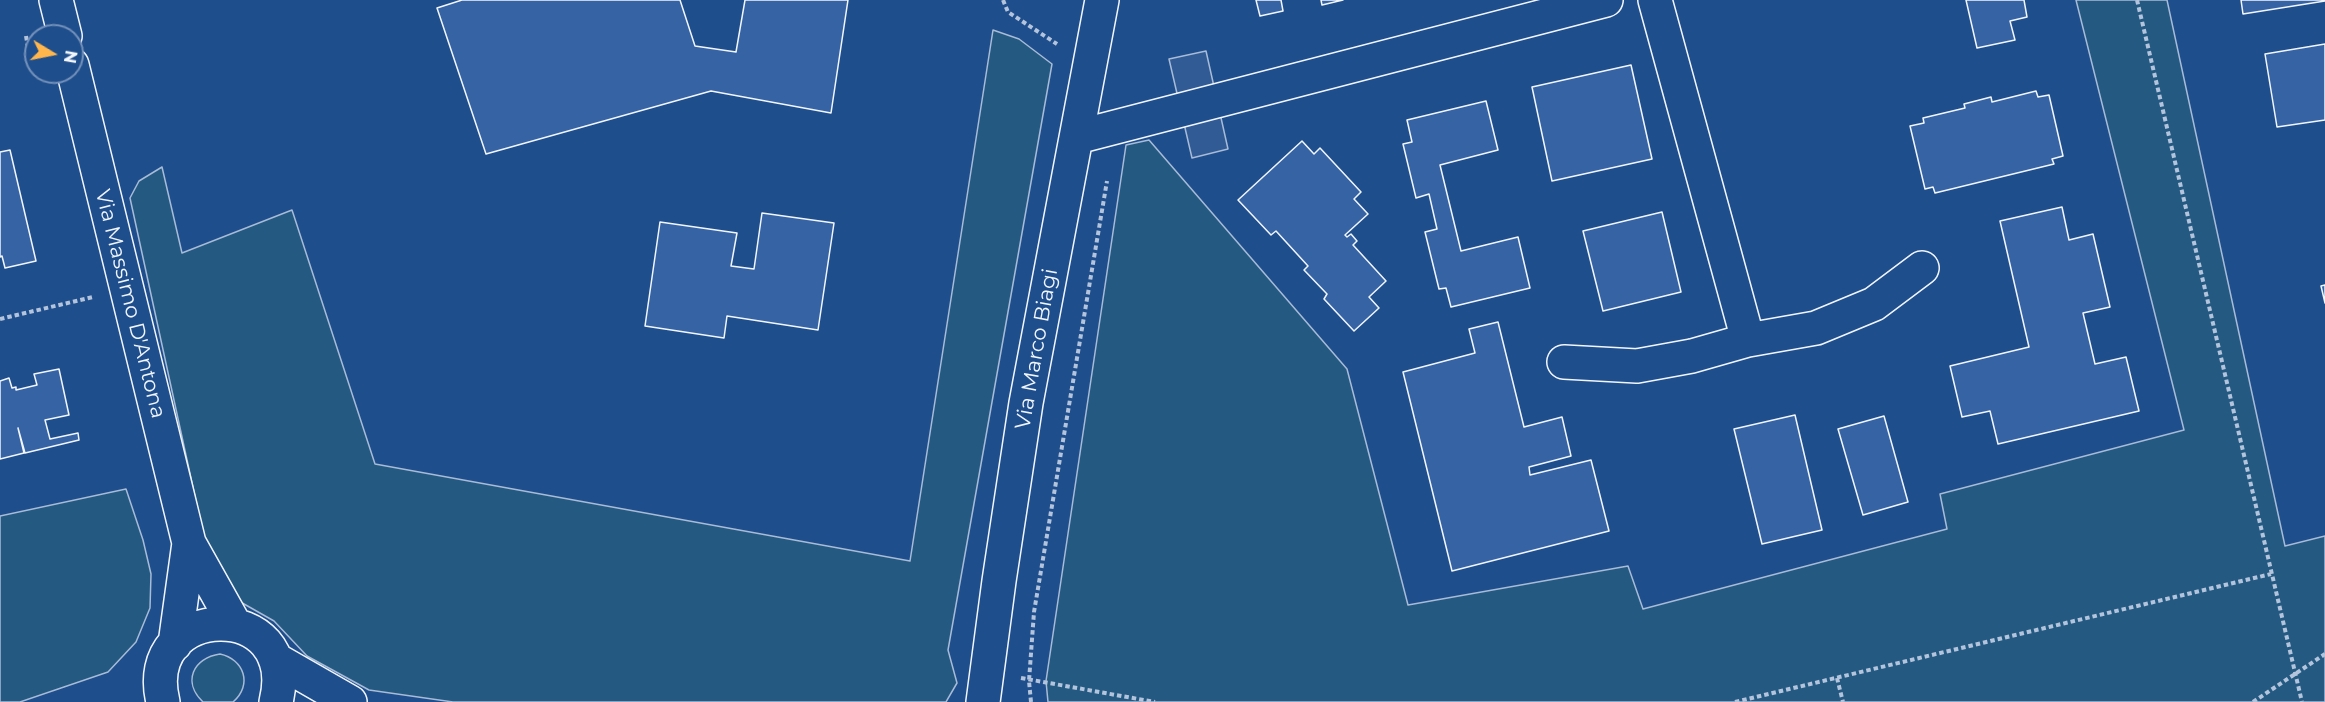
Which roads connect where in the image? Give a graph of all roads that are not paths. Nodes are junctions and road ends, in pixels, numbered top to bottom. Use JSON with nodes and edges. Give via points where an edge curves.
{"nodes":[{"id":1,"x":56,"y":0,"type":"edge"},
{"id":2,"x":1102,"y":0,"type":"edge"},
{"id":3,"x":1606,"y":0,"type":"edge"},
{"id":4,"x":1655,"y":0,"type":"edge"},
{"id":5,"x":62,"y":24,"type":"edge"},
{"id":6,"x":77,"y":84,"type":"edge"},
{"id":7,"x":1077,"y":137,"type":"junction"},
{"id":8,"x":1922,"y":268,"type":"dead end"},
{"id":9,"x":1748,"y":340,"type":"junction"},
{"id":10,"x":1564,"y":362,"type":"dead end"},
{"id":11,"x":189,"y":543,"type":"junction"},
{"id":12,"x":235,"y":625,"type":"junction"},
{"id":13,"x":175,"y":644,"type":"junction"},
{"id":14,"x":275,"y":658,"type":"junction"},
{"id":15,"x":983,"y":701,"type":"edge"},
{"id":16,"x":164,"y":702,"type":"edge"},
{"id":17,"x":276,"y":702,"type":"edge"},
{"id":18,"x":351,"y":702,"type":"edge"}],
"edges":[{"from":1,"to":5,"type":"street"},
{"from":2,"to":7,"type":"street","name":"Via Marco Biagi"},
{"from":3,"to":7,"type":"street"},
{"from":4,"to":9,"type":"street"},
{"from":6,"to":11,"type":"street","name":"Via Massimo D'Antona"},
{"from":7,"to":15,"type":"street","name":"Via Marco Biagi","via":[[1026,403]]},
{"from":8,"to":9,"type":"street","via":[[1874,304],[1816,328]]},
{"from":9,"to":10,"type":"street","via":[[1637,366]]},
{"from":11,"to":12,"type":"street","name":"Via Massimo D'Antona"},
{"from":11,"to":13,"type":"street","name":"Via Massimo D'Antona"},
{"from":12,"to":13,"type":"street","via":[[204,625]]},
{"from":12,"to":14,"type":"street","via":[[258,636]]},
{"from":13,"to":16,"type":"street","via":[[164,663],[160,682]]},
{"from":14,"to":17,"type":"street","via":[[280,686]]},
{"from":14,"to":18,"type":"street"}]}
